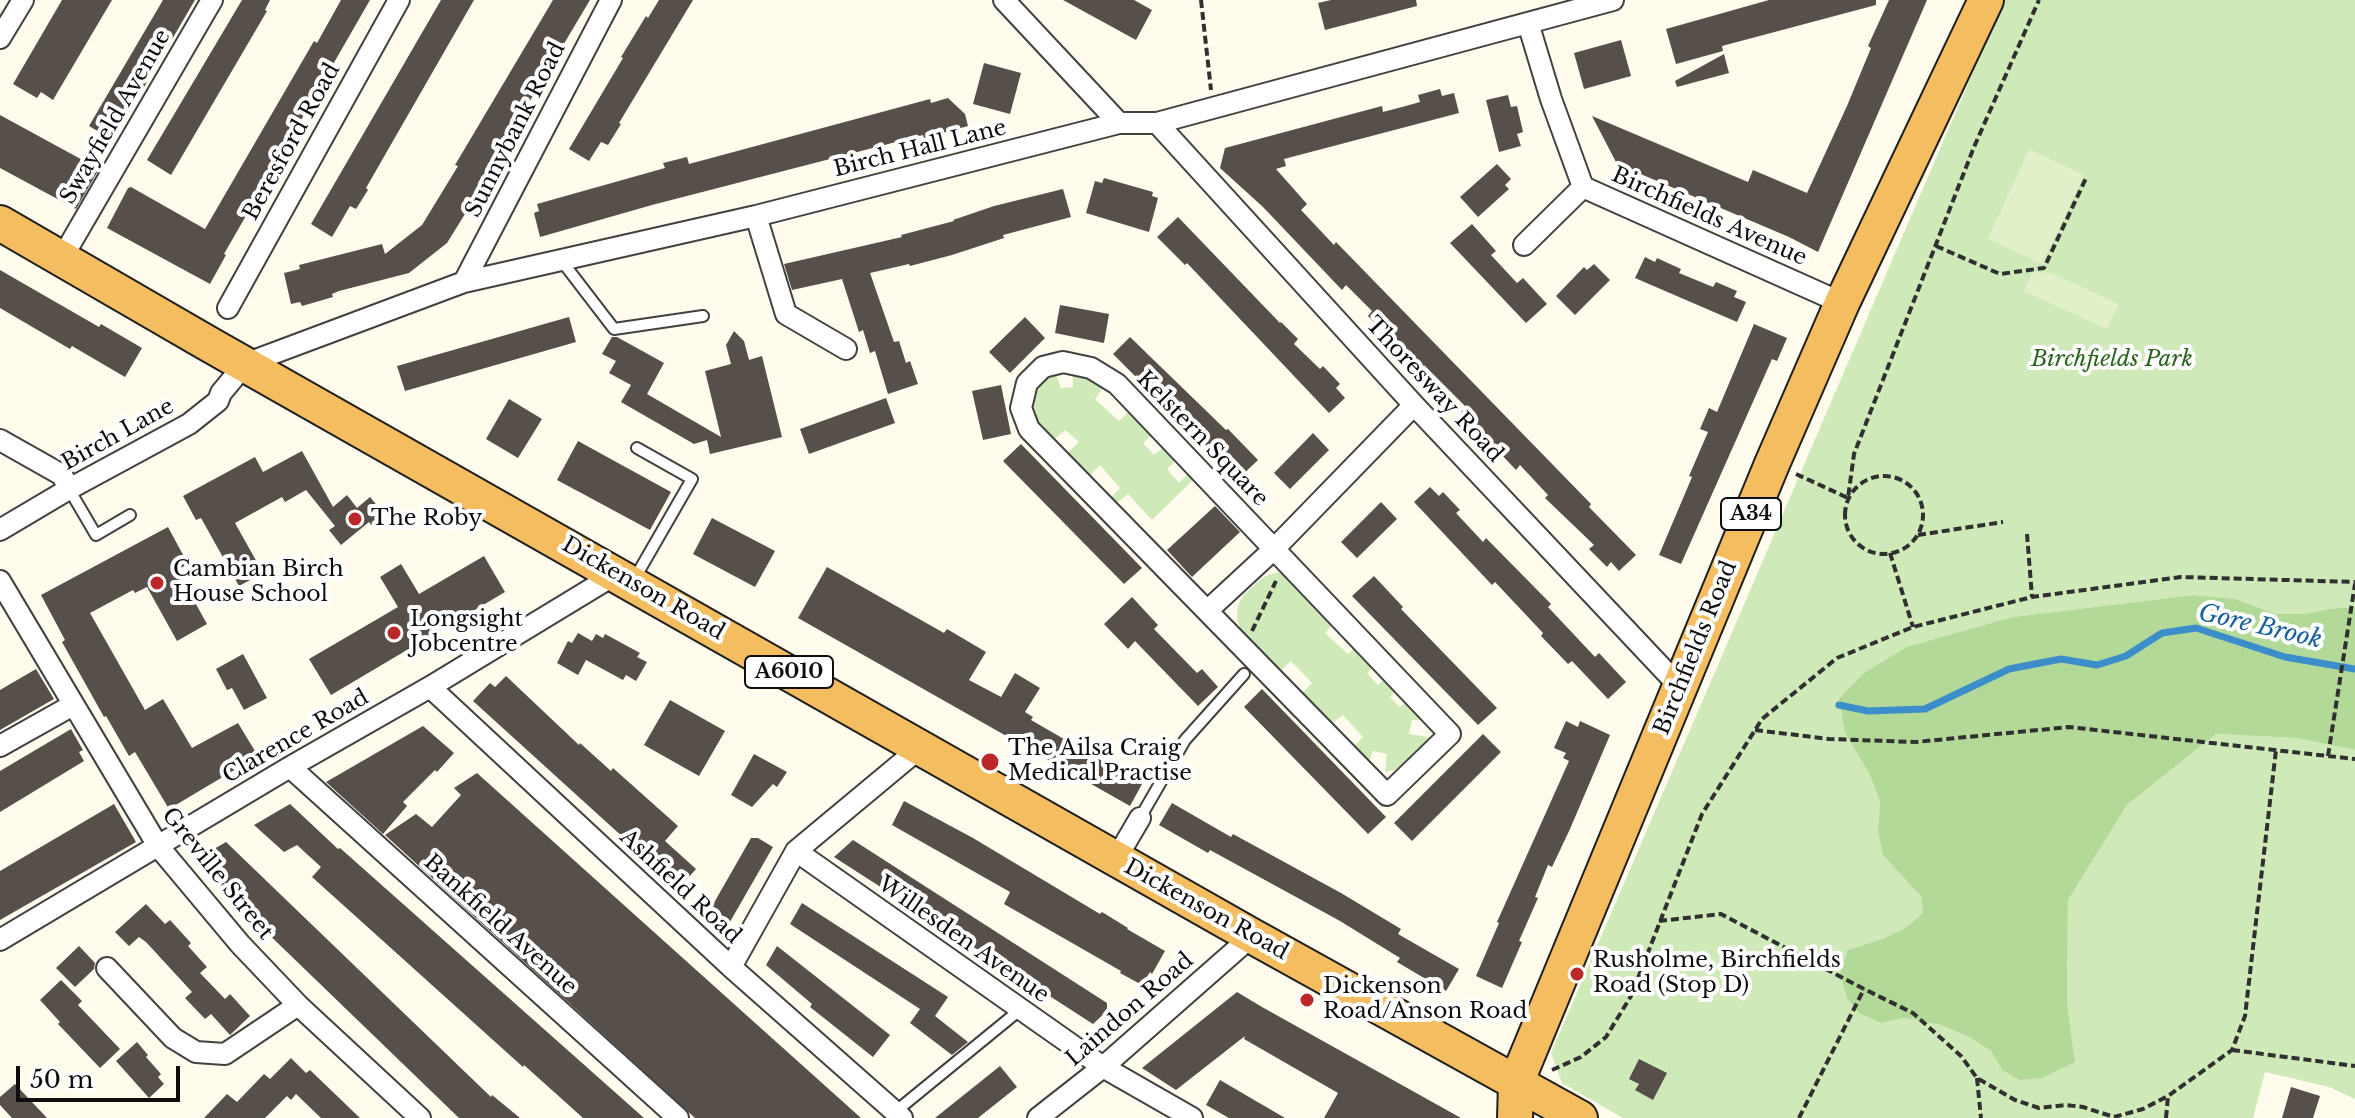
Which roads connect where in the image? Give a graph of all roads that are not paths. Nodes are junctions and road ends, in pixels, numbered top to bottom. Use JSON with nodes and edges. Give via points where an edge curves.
{"nodes":[{"id":1,"x":23,"y":0,"type":"edge"},
{"id":2,"x":212,"y":0,"type":"edge"},
{"id":3,"x":399,"y":0,"type":"edge"},
{"id":4,"x":611,"y":0,"type":"edge"},
{"id":5,"x":1004,"y":0,"type":"edge"},
{"id":6,"x":1613,"y":0,"type":"edge"},
{"id":7,"x":1986,"y":0,"type":"edge"},
{"id":8,"x":1528,"y":23,"type":"junction"},
{"id":9,"x":0,"y":38,"type":"edge"},
{"id":10,"x":1119,"y":123,"type":"junction"},
{"id":11,"x":1157,"y":123,"type":"junction"},
{"id":12,"x":1583,"y":187,"type":"junction"},
{"id":13,"x":756,"y":216,"type":"junction"},
{"id":14,"x":0,"y":223,"type":"edge"},
{"id":15,"x":1524,"y":245,"type":"dead end"},
{"id":16,"x":62,"y":258,"type":"junction"},
{"id":17,"x":561,"y":260,"type":"junction"},
{"id":18,"x":464,"y":282,"type":"junction"},
{"id":19,"x":1842,"y":303,"type":"junction"},
{"id":20,"x":228,"y":308,"type":"dead end"},
{"id":21,"x":703,"y":316,"type":"dead end"},
{"id":22,"x":846,"y":349,"type":"dead end"},
{"id":23,"x":245,"y":364,"type":"junction"},
{"id":24,"x":1414,"y":405,"type":"junction"},
{"id":25,"x":0,"y":440,"type":"edge"},
{"id":26,"x":637,"y":448,"type":"dead end"},
{"id":27,"x":69,"y":489,"type":"junction"},
{"id":28,"x":130,"y":515,"type":"dead end"},
{"id":29,"x":0,"y":530,"type":"edge"},
{"id":30,"x":1280,"y":555,"type":"junction"},
{"id":31,"x":624,"y":579,"type":"junction"},
{"id":32,"x":0,"y":581,"type":"edge"},
{"id":33,"x":1207,"y":611,"type":"junction"},
{"id":34,"x":1248,"y":661,"type":"junction"},
{"id":35,"x":430,"y":687,"type":"junction"},
{"id":36,"x":1680,"y":687,"type":"junction"},
{"id":37,"x":73,"y":705,"type":"junction"},
{"id":38,"x":0,"y":746,"type":"edge"},
{"id":39,"x":921,"y":747,"type":"junction"},
{"id":40,"x":290,"y":767,"type":"junction"},
{"id":41,"x":1140,"y":818,"type":"joint"},
{"id":42,"x":158,"y":846,"type":"junction"},
{"id":43,"x":796,"y":851,"type":"junction"},
{"id":44,"x":1116,"y":859,"type":"junction"},
{"id":45,"x":1252,"y":936,"type":"junction"},
{"id":46,"x":0,"y":940,"type":"edge"},
{"id":47,"x":731,"y":967,"type":"junction"},
{"id":48,"x":107,"y":968,"type":"dead end"},
{"id":49,"x":298,"y":1005,"type":"junction"},
{"id":50,"x":1021,"y":1009,"type":"junction"},
{"id":51,"x":1103,"y":1067,"type":"junction"},
{"id":52,"x":1516,"y":1083,"type":"junction"},
{"id":53,"x":1159,"y":1110,"type":"edge"},
{"id":54,"x":899,"y":1115,"type":"edge"},
{"id":55,"x":420,"y":1118,"type":"edge"},
{"id":56,"x":678,"y":1118,"type":"edge"},
{"id":57,"x":1038,"y":1118,"type":"edge"},
{"id":58,"x":1192,"y":1118,"type":"edge"},
{"id":59,"x":1515,"y":1118,"type":"edge"},
{"id":60,"x":1580,"y":1118,"type":"edge"}],
"edges":[{"from":1,"to":9,"type":"street"},
{"from":2,"to":16,"type":"street","name":"Swayfield Avenue"},
{"from":3,"to":20,"type":"street","name":"Beresford Road"},
{"from":4,"to":18,"type":"street","name":"Sunnybank Road"},
{"from":5,"to":10,"type":"street"},
{"from":6,"to":8,"type":"street","name":"Birch Hall Lane"},
{"from":7,"to":19,"type":"highway","name":"Birchfields Road","number":"A34"},
{"from":8,"to":11,"type":"street","name":"Birch Hall Lane"},
{"from":8,"to":12,"type":"street","name":"Birchfields Avenue"},
{"from":10,"to":11,"type":"street","name":"Birch Hall Lane"},
{"from":10,"to":13,"type":"street","name":"Birch Hall Lane"},
{"from":11,"to":24,"type":"street","name":"Thoresway Road"},
{"from":12,"to":15,"type":"street"},
{"from":12,"to":19,"type":"street","name":"Birchfields Avenue"},
{"from":13,"to":17,"type":"street","name":"Birch Hall Lane"},
{"from":13,"to":22,"type":"street","via":[[786,314]]},
{"from":14,"to":16,"type":"highway","name":"Dickenson Road","number":"A6010"},
{"from":16,"to":23,"type":"highway","name":"Dickenson Road","number":"A6010"},
{"from":17,"to":18,"type":"street","name":"Birch Hall Lane"},
{"from":17,"to":21,"type":"lane","via":[[614,329]]},
{"from":18,"to":23,"type":"street","name":"Birch Hall Lane"},
{"from":19,"to":36,"type":"highway","name":"Birchfields Road","number":"A34"},
{"from":23,"to":27,"type":"street","name":"Birch Lane","via":[[218,401],[189,424]]},
{"from":23,"to":31,"type":"highway","name":"Dickenson Road","number":"A6010"},
{"from":24,"to":30,"type":"street"},
{"from":24,"to":36,"type":"street","name":"Thoresway Road"},
{"from":25,"to":27,"type":"street","via":[[62,475]]},
{"from":26,"to":31,"type":"lane","via":[[692,479]]},
{"from":27,"to":28,"type":"lane","via":[[96,535]]},
{"from":27,"to":29,"type":"street","name":"Birch Lane"},
{"from":30,"to":33,"type":"street"},
{"from":30,"to":33,"type":"street","name":"Kelstern Square","via":[[1117,384],[1091,368],[1063,362],[1043,367],[1027,383],[1021,408],[1029,429]]},
{"from":30,"to":34,"type":"street","name":"Kelstern Square","via":[[1450,734],[1387,795]]},
{"from":31,"to":35,"type":"street","name":"Clarence Road"},
{"from":31,"to":39,"type":"highway","name":"Dickenson Road","number":"A6010"},
{"from":32,"to":37,"type":"street","name":"Greville Street"},
{"from":33,"to":34,"type":"street","name":"Kelstern Square"},
{"from":34,"to":41,"type":"lane","via":[[1185,740]]},
{"from":35,"to":40,"type":"street","name":"Clarence Road"},
{"from":35,"to":47,"type":"street","name":"Ashfield Road"},
{"from":36,"to":52,"type":"highway","name":"Birchfields Road","number":"A34"},
{"from":37,"to":38,"type":"street"},
{"from":37,"to":42,"type":"street","name":"Greville Street"},
{"from":39,"to":43,"type":"street"},
{"from":39,"to":44,"type":"highway","name":"Dickenson Road","number":"A6010"},
{"from":40,"to":42,"type":"street","name":"Clarence Road"},
{"from":40,"to":56,"type":"street","name":"Bankfield Avenue"},
{"from":41,"to":44,"type":"street"},
{"from":42,"to":46,"type":"street","name":"Clarence Road"},
{"from":42,"to":49,"type":"street","name":"Greville Street"},
{"from":43,"to":47,"type":"street"},
{"from":43,"to":50,"type":"street","name":"Willesden Avenue"},
{"from":44,"to":45,"type":"highway","name":"Dickenson Road","number":"A6010"},
{"from":45,"to":51,"type":"street","name":"Laindon Road"},
{"from":45,"to":52,"type":"highway","name":"Dickenson Road","number":"A6010"},
{"from":47,"to":54,"type":"street","name":"Ashfield Road"},
{"from":48,"to":49,"type":"street","via":[[130,1005],[196,1052],[225,1054]]},
{"from":49,"to":55,"type":"street","name":"Greville Street"},
{"from":50,"to":51,"type":"street","name":"Willesden Avenue"},
{"from":50,"to":54,"type":"lane"},
{"from":51,"to":53,"type":"street","name":"Willesden Avenue"},
{"from":51,"to":57,"type":"street","name":"Laindon Road"},
{"from":52,"to":59,"type":"highway","number":"A34"},
{"from":52,"to":60,"type":"highway","name":"Dickenson Road","number":"A6010"},
{"from":53,"to":58,"type":"street","name":"Willesden Avenue"}]}
